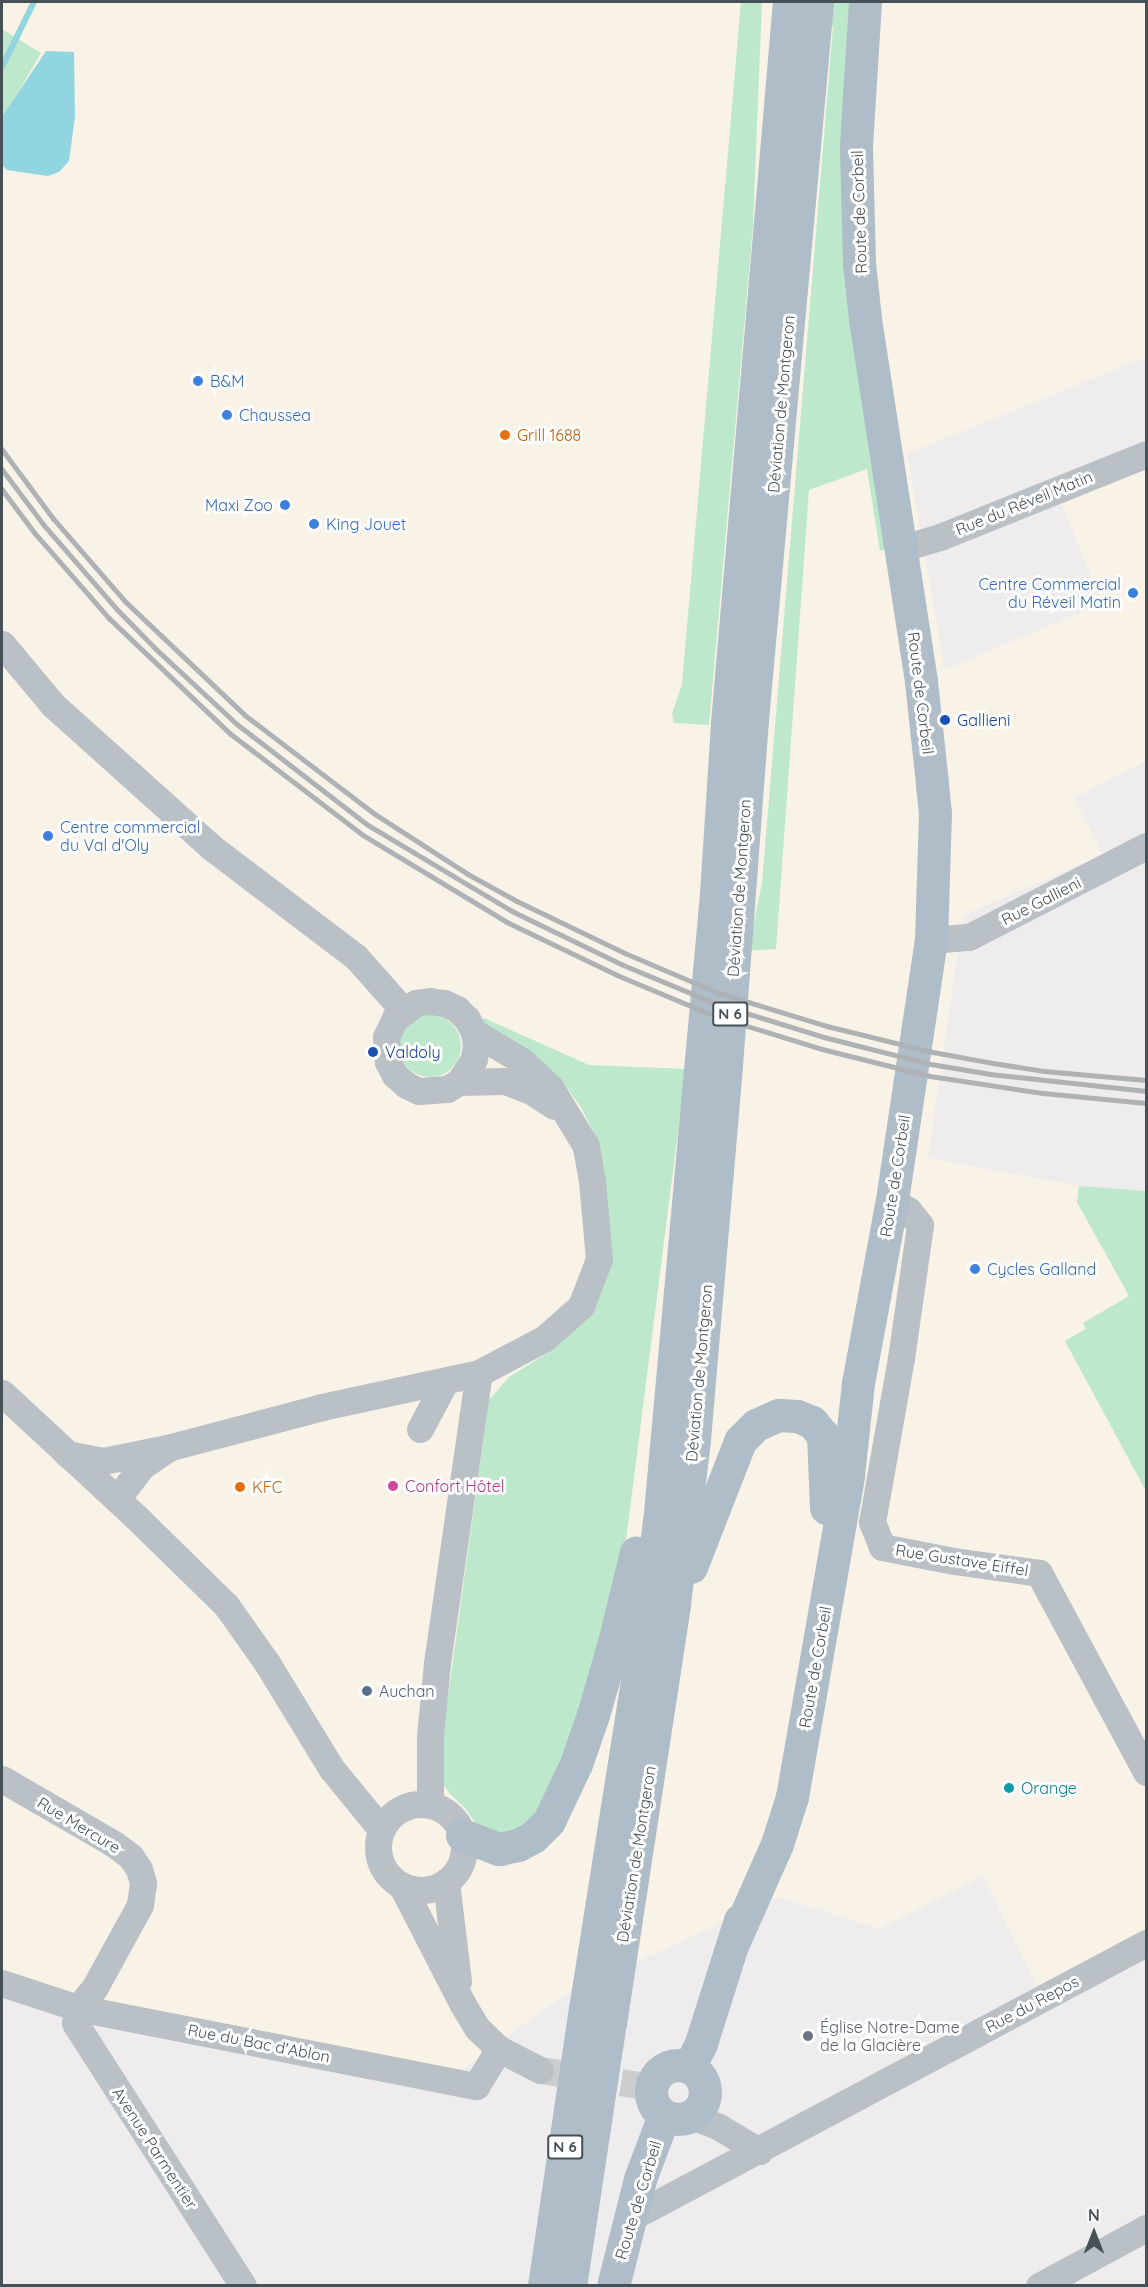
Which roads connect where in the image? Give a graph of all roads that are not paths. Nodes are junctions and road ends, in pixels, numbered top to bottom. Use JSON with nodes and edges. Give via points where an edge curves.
{"nodes":[{"id":1,"x":789,"y":2,"type":"edge"},
{"id":2,"x":817,"y":2,"type":"edge"},
{"id":3,"x":865,"y":2,"type":"edge"},
{"id":4,"x":1146,"y":454,"type":"edge"},
{"id":5,"x":900,"y":549,"type":"junction"},
{"id":6,"x":2,"y":644,"type":"edge"},
{"id":7,"x":1146,"y":846,"type":"edge"},
{"id":8,"x":931,"y":940,"type":"junction"},
{"id":9,"x":403,"y":1010,"type":"junction"},
{"id":10,"x":474,"y":1032,"type":"junction"},
{"id":11,"x":459,"y":1082,"type":"junction"},
{"id":12,"x":572,"y":1119,"type":"junction"},
{"id":13,"x":892,"y":1200,"type":"junction"},
{"id":14,"x":479,"y":1373,"type":"junction"},
{"id":15,"x":446,"y":1380,"type":"junction"},
{"id":16,"x":858,"y":1383,"type":"junction"},
{"id":17,"x":2,"y":1393,"type":"edge"},
{"id":18,"x":420,"y":1429,"type":"dead end"},
{"id":19,"x":171,"y":1447,"type":"junction"},
{"id":20,"x":67,"y":1454,"type":"junction"},
{"id":21,"x":663,"y":1478,"type":"junction"},
{"id":22,"x":117,"y":1499,"type":"junction"},
{"id":23,"x":826,"y":1508,"type":"junction"},
{"id":24,"x":674,"y":1603,"type":"junction"},
{"id":25,"x":1146,"y":1772,"type":"edge"},
{"id":26,"x":2,"y":1779,"type":"edge"},
{"id":27,"x":430,"y":1805,"type":"junction"},
{"id":28,"x":381,"y":1829,"type":"junction"},
{"id":29,"x":462,"y":1835,"type":"junction"},
{"id":30,"x":446,"y":1882,"type":"junction"},
{"id":31,"x":403,"y":1887,"type":"junction"},
{"id":32,"x":734,"y":1941,"type":"junction"},
{"id":33,"x":1146,"y":1943,"type":"edge"},
{"id":34,"x":2,"y":1983,"type":"edge"},
{"id":35,"x":462,"y":2003,"type":"junction"},
{"id":36,"x":78,"y":2008,"type":"junction"},
{"id":37,"x":598,"y":2016,"type":"junction"},
{"id":38,"x":499,"y":2049,"type":"junction"},
{"id":39,"x":689,"y":2067,"type":"junction"},
{"id":40,"x":540,"y":2070,"type":"tunnel mouth"},
{"id":41,"x":677,"y":2115,"type":"junction"},
{"id":42,"x":759,"y":2151,"type":"junction"},
{"id":43,"x":630,"y":2218,"type":"junction"},
{"id":44,"x":1146,"y":2228,"type":"edge"},
{"id":45,"x":243,"y":2286,"type":"edge"},
{"id":46,"x":544,"y":2286,"type":"edge"},
{"id":47,"x":570,"y":2286,"type":"edge"},
{"id":48,"x":613,"y":2286,"type":"edge"},
{"id":49,"x":1038,"y":2286,"type":"edge"}],
"edges":[{"from":1,"to":21,"type":"main road","name":"Déviation de Montgeron","number":"N 6","via":[[727,723],[716,905]]},
{"from":2,"to":24,"type":"main road","name":"Déviation de Montgeron","number":"N 6","via":[[752,719],[695,1428]]},
{"from":3,"to":5,"type":"main road","name":"Route de Corbeil","via":[[856,146],[859,263]]},
{"from":4,"to":5,"type":"street","name":"Rue du Réveil Matin","via":[[940,537]]},
{"from":5,"to":8,"type":"main road","name":"Route de Corbeil","via":[[921,681],[935,813]]},
{"from":6,"to":9,"type":"street","via":[[53,705],[211,847],[356,957]]},
{"from":7,"to":8,"type":"street","name":"Rue Gallieni","via":[[969,937]]},
{"from":8,"to":13,"type":"main road","name":"Route de Corbeil"},
{"from":9,"to":10,"type":"street","via":[[416,1003],[444,1003],[457,1009]]},
{"from":9,"to":11,"type":"street","via":[[395,1017],[386,1037],[388,1062],[395,1076],[406,1085],[426,1091],[447,1089]]},
{"from":10,"to":11,"type":"street","via":[[474,1059]]},
{"from":10,"to":12,"type":"street","via":[[522,1061],[550,1087]]},
{"from":11,"to":12,"type":"street","via":[[506,1081],[531,1091]]},
{"from":12,"to":14,"type":"street","via":[[586,1146],[599,1259],[581,1306],[545,1338]]},
{"from":13,"to":16,"type":"main road","name":"Route de Corbeil"},
{"from":13,"to":25,"type":"street","name":"Rue Gustave Eiffel","via":[[909,1211],[920,1225],[902,1358],[872,1522],[882,1547],[1039,1573]]},
{"from":14,"to":15,"type":"street"},
{"from":14,"to":27,"type":"street","via":[[437,1662],[430,1736]]},
{"from":15,"to":18,"type":"street"},
{"from":15,"to":19,"type":"street","via":[[322,1407]]},
{"from":16,"to":23,"type":"main road","name":"Route de Corbeil"},
{"from":16,"to":32,"type":"main road","name":"Route de Corbeil","via":[[848,1475],[792,1797],[777,1844]]},
{"from":17,"to":20,"type":"street"},
{"from":19,"to":20,"type":"street","via":[[103,1461]]},
{"from":19,"to":22,"type":"street","via":[[142,1467]]},
{"from":20,"to":22,"type":"street"},
{"from":21,"to":29,"type":"main road","via":[[644,1508],[634,1563],[593,1715],[576,1764],[549,1821],[533,1837],[500,1849]]},
{"from":21,"to":37,"type":"main road","name":"Déviation de Montgeron","number":"N 6"},
{"from":22,"to":28,"type":"street","via":[[226,1605],[267,1663],[331,1768]]},
{"from":23,"to":24,"type":"main road","via":[[823,1435],[812,1422],[797,1416],[778,1415],[756,1425],[740,1441],[699,1550]]},
{"from":23,"to":32,"type":"main road","name":"Route de Corbeil","via":[[777,1793]]},
{"from":24,"to":37,"type":"main road","name":"Déviation de Montgeron","number":"N 6"},
{"from":26,"to":36,"type":"street","name":"Rue Mercure","via":[[114,1844],[139,1869],[143,1883],[140,1905],[95,1987]]},
{"from":27,"to":28,"type":"street","via":[[405,1807],[391,1815]]},
{"from":27,"to":29,"type":"street","via":[[449,1814]]},
{"from":28,"to":31,"type":"street","via":[[382,1863]]},
{"from":29,"to":30,"type":"street","via":[[459,1865]]},
{"from":30,"to":31,"type":"street","via":[[417,1891]]},
{"from":30,"to":35,"type":"street"},
{"from":31,"to":35,"type":"street"},
{"from":32,"to":39,"type":"main road","name":"Route de Corbeil","via":[[701,2043]]},
{"from":33,"to":42,"type":"street","name":"Rue du Repos"},
{"from":34,"to":36,"type":"street","name":"Rue du Bac d'Ablon"},
{"from":35,"to":38,"type":"street","via":[[477,2028]]},
{"from":36,"to":38,"type":"street","name":"Rue du Bac d'Ablon","via":[[476,2086]]},
{"from":36,"to":45,"type":"street","name":"Avenue Parmentier","via":[[75,2023]]},
{"from":37,"to":46,"type":"main road","number":"N 6","bridge":true},
{"from":37,"to":47,"type":"main road","number":"N 6","bridge":true},
{"from":38,"to":40,"type":"street"},
{"from":39,"to":41,"type":"main road","via":[[702,2078],[706,2094],[698,2110]]},
{"from":39,"to":41,"type":"main road","via":[[674,2065],[654,2079],[653,2101]]},
{"from":41,"to":42,"type":"street","via":[[719,2127]]},
{"from":41,"to":43,"type":"main road","name":"Route de Corbeil","via":[[640,2180]]},
{"from":42,"to":43,"type":"street","name":"Rue du Repos"},
{"from":43,"to":48,"type":"main road","name":"Route de Corbeil"},
{"from":44,"to":49,"type":"street"}]}
